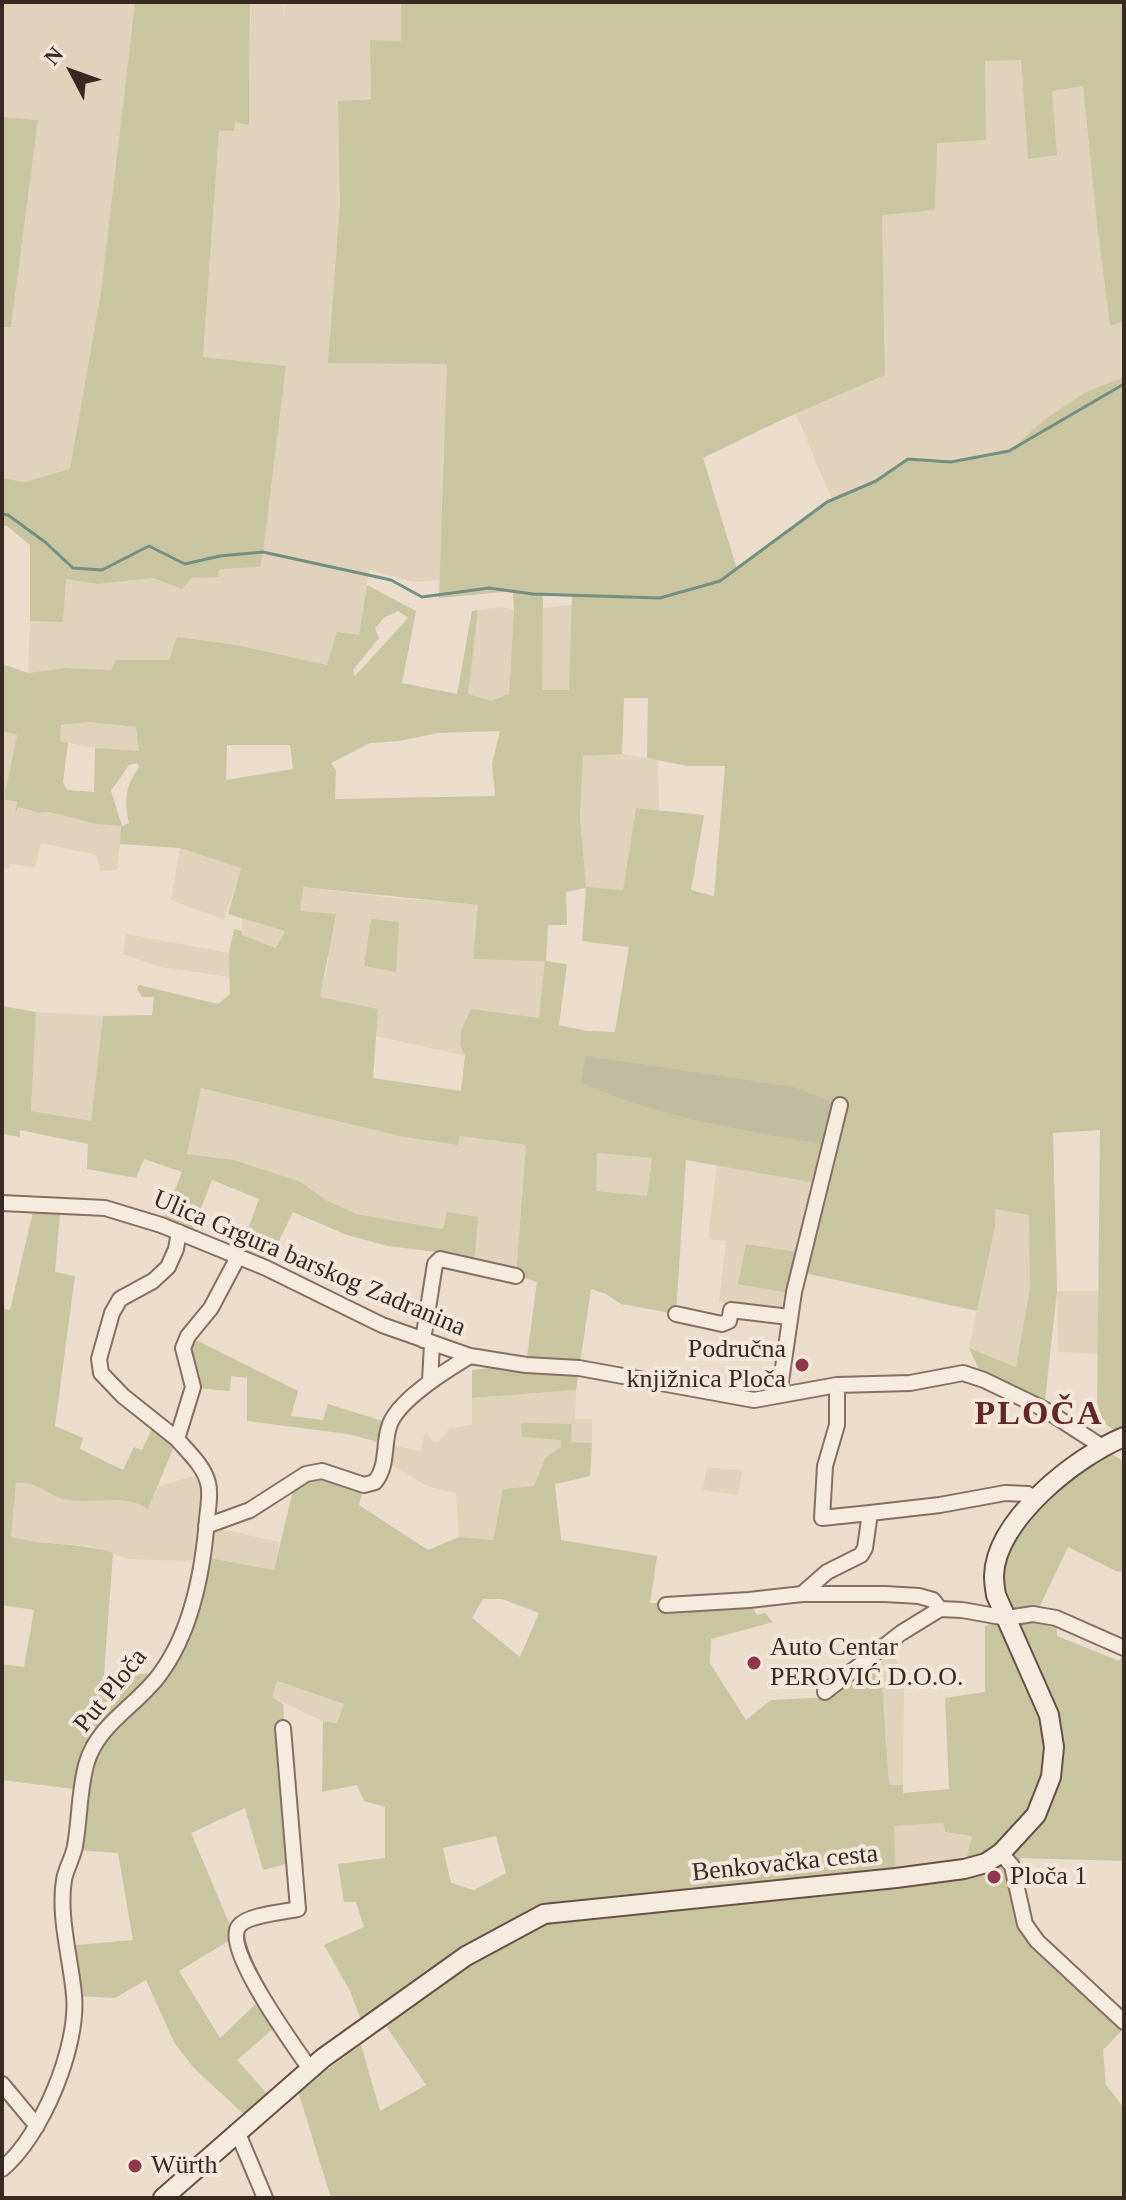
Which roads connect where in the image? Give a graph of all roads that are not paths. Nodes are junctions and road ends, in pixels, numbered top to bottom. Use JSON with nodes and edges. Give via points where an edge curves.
{"nodes":[{"id":1,"x":840,"y":1105,"type":"dead end"},
{"id":2,"x":2,"y":1203,"type":"edge"},
{"id":3,"x":179,"y":1232,"type":"junction"},
{"id":4,"x":238,"y":1257,"type":"junction"},
{"id":5,"x":516,"y":1276,"type":"dead end"},
{"id":6,"x":676,"y":1314,"type":"dead end"},
{"id":7,"x":789,"y":1317,"type":"junction"},
{"id":8,"x":427,"y":1342,"type":"junction"},
{"id":9,"x":470,"y":1356,"type":"junction"},
{"id":10,"x":430,"y":1381,"type":"junction"},
{"id":11,"x":837,"y":1385,"type":"junction"},
{"id":12,"x":779,"y":1395,"type":"junction"},
{"id":13,"x":1124,"y":1437,"type":"edge"},
{"id":14,"x":177,"y":1439,"type":"junction"},
{"id":15,"x":1101,"y":1446,"type":"junction"},
{"id":16,"x":1037,"y":1499,"type":"junction"},
{"id":17,"x":870,"y":1513,"type":"junction"},
{"id":18,"x":206,"y":1526,"type":"junction"},
{"id":19,"x":802,"y":1594,"type":"junction"},
{"id":20,"x":666,"y":1605,"type":"dead end"},
{"id":21,"x":940,"y":1609,"type":"junction"},
{"id":22,"x":1007,"y":1618,"type":"junction"},
{"id":23,"x":1124,"y":1648,"type":"edge"},
{"id":24,"x":825,"y":1692,"type":"dead end"},
{"id":25,"x":283,"y":1728,"type":"dead end"},
{"id":26,"x":1001,"y":1853,"type":"junction"},
{"id":27,"x":1124,"y":2022,"type":"edge"},
{"id":28,"x":310,"y":2069,"type":"junction"},
{"id":29,"x":2,"y":2084,"type":"edge"},
{"id":30,"x":37,"y":2126,"type":"junction"},
{"id":31,"x":237,"y":2131,"type":"junction"},
{"id":32,"x":2,"y":2169,"type":"edge"},
{"id":33,"x":163,"y":2198,"type":"edge"},
{"id":34,"x":265,"y":2198,"type":"edge"}],
"edges":[{"from":1,"to":7,"type":"street"},
{"from":2,"to":3,"type":"street","name":"Ulica Grgura barskog Zadranina","via":[[105,1208]]},
{"from":3,"to":4,"type":"street","name":"Ulica Grgura barskog Zadranina"},
{"from":3,"to":14,"type":"street","name":"Put Ploča","via":[[168,1267],[120,1299],[99,1359],[101,1373],[123,1396]]},
{"from":4,"to":8,"type":"street","name":"Ulica Grgura barskog Zadranina"},
{"from":4,"to":14,"type":"street","via":[[183,1348],[193,1387]]},
{"from":5,"to":8,"type":"street","via":[[440,1259],[435,1264]]},
{"from":6,"to":7,"type":"street","via":[[722,1324],[729,1321],[731,1310]]},
{"from":7,"to":12,"type":"street"},
{"from":8,"to":9,"type":"street","name":"Ulica Grgura barskog Zadranina"},
{"from":8,"to":10,"type":"street"},
{"from":9,"to":10,"type":"street"},
{"from":9,"to":12,"type":"street","name":"Ulica Grgura barskog Zadranina","via":[[579,1368],[754,1400]]},
{"from":10,"to":18,"type":"street","via":[[389,1423],[385,1461],[375,1482],[364,1485],[322,1471],[306,1474],[250,1510]]},
{"from":11,"to":12,"type":"street","name":"Ulica Grgura barskog Zadranina"},
{"from":11,"to":15,"type":"street","name":"Ulica Grgura barskog Zadranina","via":[[910,1383],[963,1373],[1044,1409]]},
{"from":11,"to":17,"type":"street","via":[[837,1425],[825,1466],[822,1518]]},
{"from":13,"to":15,"type":"main road","name":"Benkovačka cesta"},
{"from":14,"to":18,"type":"street","name":"Put Ploča","via":[[205,1473]]},
{"from":15,"to":16,"type":"main road","name":"Benkovačka cesta"},
{"from":16,"to":17,"type":"street","via":[[1005,1493]]},
{"from":16,"to":22,"type":"main road","name":"Benkovačka cesta","via":[[1008,1535],[994,1575]]},
{"from":17,"to":19,"type":"street","via":[[861,1555],[827,1572]]},
{"from":18,"to":30,"type":"street","name":"Put Ploča","via":[[204,1557],[183,1630],[160,1674],[98,1740],[87,1761],[75,1850],[64,1881],[74,2020],[62,2068]]},
{"from":19,"to":20,"type":"street"},
{"from":19,"to":21,"type":"street","via":[[919,1596]]},
{"from":21,"to":22,"type":"street"},
{"from":21,"to":24,"type":"street"},
{"from":22,"to":23,"type":"street","via":[[1056,1618]]},
{"from":22,"to":26,"type":"main road","name":"Benkovačka cesta","via":[[1049,1715],[1054,1747],[1051,1777],[1036,1815]]},
{"from":25,"to":28,"type":"street","via":[[298,1909],[247,1919],[235,1937],[263,1997]]},
{"from":26,"to":27,"type":"street","via":[[1012,1866],[1031,1933]]},
{"from":26,"to":28,"type":"main road","name":"Benkovačka cesta","via":[[986,1863],[925,1874],[544,1914],[466,1956]]},
{"from":28,"to":31,"type":"main road","name":"Benkovačka cesta"},
{"from":29,"to":30,"type":"street"},
{"from":30,"to":32,"type":"street","name":"Put Ploča"},
{"from":31,"to":33,"type":"main road","name":"Benkovačka cesta"},
{"from":31,"to":34,"type":"street"}]}
